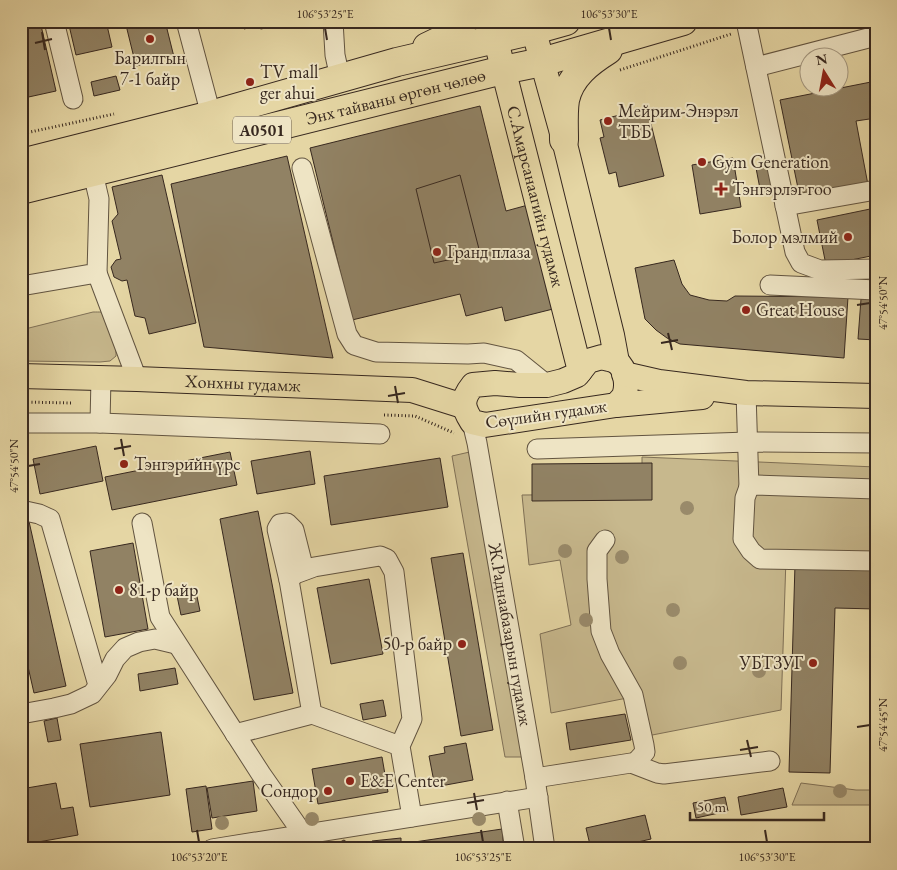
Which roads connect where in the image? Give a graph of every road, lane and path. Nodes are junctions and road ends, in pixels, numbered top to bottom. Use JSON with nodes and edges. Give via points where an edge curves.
{"nodes":[{"id":1,"x":54,"y":21,"type":"edge"},
{"id":2,"x":186,"y":21,"type":"edge"},
{"id":3,"x":334,"y":21,"type":"edge"},
{"id":4,"x":464,"y":21,"type":"edge"},
{"id":5,"x":566,"y":21,"type":"edge"},
{"id":6,"x":683,"y":21,"type":"edge"},
{"id":7,"x":774,"y":21,"type":"edge"},
{"id":8,"x":747,"y":25,"type":"edge"},
{"id":9,"x":532,"y":26,"type":"edge"},
{"id":10,"x":493,"y":30,"type":"edge"},
{"id":11,"x":876,"y":36,"type":"edge"},
{"id":12,"x":626,"y":38,"type":"junction"},
{"id":13,"x":397,"y":62,"type":"junction"},
{"id":14,"x":542,"y":62,"type":"junction"},
{"id":15,"x":756,"y":67,"type":"junction"},
{"id":16,"x":503,"y":70,"type":"junction"},
{"id":17,"x":614,"y":72,"type":"dead end"},
{"id":18,"x":340,"y":78,"type":"junction"},
{"id":19,"x":73,"y":99,"type":"dead end"},
{"id":20,"x":211,"y":115,"type":"junction"},
{"id":21,"x":564,"y":140,"type":"junction"},
{"id":22,"x":21,"y":163,"type":"edge"},
{"id":23,"x":302,"y":168,"type":"dead end"},
{"id":24,"x":93,"y":173,"type":"junction"},
{"id":25,"x":21,"y":190,"type":"edge"},
{"id":26,"x":876,"y":190,"type":"edge"},
{"id":27,"x":785,"y":206,"type":"junction"},
{"id":28,"x":876,"y":269,"type":"edge"},
{"id":29,"x":97,"y":272,"type":"junction"},
{"id":30,"x":770,"y":284,"type":"dead end"},
{"id":31,"x":21,"y":286,"type":"edge"},
{"id":32,"x":876,"y":290,"type":"edge"},
{"id":33,"x":621,"y":368,"type":"junction"},
{"id":34,"x":580,"y":371,"type":"junction"},
{"id":35,"x":21,"y":376,"type":"edge"},
{"id":36,"x":101,"y":378,"type":"junction"},
{"id":37,"x":137,"y":379,"type":"junction"},
{"id":38,"x":547,"y":385,"type":"junction"},
{"id":39,"x":746,"y":393,"type":"junction"},
{"id":40,"x":876,"y":396,"type":"edge"},
{"id":41,"x":616,"y":405,"type":"junction"},
{"id":42,"x":468,"y":414,"type":"junction"},
{"id":43,"x":21,"y":423,"type":"edge"},
{"id":44,"x":100,"y":423,"type":"junction"},
{"id":45,"x":380,"y":434,"type":"dead end"},
{"id":46,"x":748,"y":442,"type":"junction"},
{"id":47,"x":876,"y":443,"type":"edge"},
{"id":48,"x":537,"y":449,"type":"dead end"},
{"id":49,"x":749,"y":487,"type":"junction"},
{"id":50,"x":876,"y":489,"type":"edge"},
{"id":51,"x":21,"y":510,"type":"edge"},
{"id":52,"x":142,"y":523,"type":"dead end"},
{"id":53,"x":605,"y":540,"type":"dead end"},
{"id":54,"x":876,"y":561,"type":"edge"},
{"id":55,"x":176,"y":644,"type":"junction"},
{"id":56,"x":98,"y":685,"type":"junction"},
{"id":57,"x":21,"y":714,"type":"edge"},
{"id":58,"x":312,"y":714,"type":"junction"},
{"id":59,"x":236,"y":734,"type":"junction"},
{"id":60,"x":400,"y":746,"type":"junction"},
{"id":61,"x":770,"y":761,"type":"dead end"},
{"id":62,"x":635,"y":763,"type":"junction"},
{"id":63,"x":535,"y":778,"type":"junction"},
{"id":64,"x":538,"y":797,"type":"junction"},
{"id":65,"x":507,"y":801,"type":"junction"},
{"id":66,"x":412,"y":817,"type":"junction"},
{"id":67,"x":306,"y":841,"type":"edge"},
{"id":68,"x":212,"y":849,"type":"edge"},
{"id":69,"x":514,"y":849,"type":"edge"},
{"id":70,"x":545,"y":849,"type":"edge"}],
"edges":[{"from":1,"to":19,"type":"street"},
{"from":2,"to":20,"type":"street"},
{"from":3,"to":18,"type":"street"},
{"from":4,"to":13,"type":"highway","via":[[450,36]]},
{"from":5,"to":9,"type":"highway","name":"Энх тайваны өргөн чөлөө","number":"A0501"},
{"from":6,"to":12,"type":"highway","name":"Энх тайваны өргөн чөлөө","number":"A0501"},
{"from":7,"to":8,"type":"path"},
{"from":8,"to":15,"type":"street"},
{"from":8,"to":17,"type":"path"},
{"from":9,"to":10,"type":"highway","name":"Энх тайваны өргөн чөлөө","number":"A0501"},
{"from":9,"to":14,"type":"main road"},
{"from":10,"to":13,"type":"highway","name":"Энх тайваны өргөн чөлөө","number":"A0501"},
{"from":10,"to":16,"type":"main road","name":"С.Амарсанаагийн гудамж"},
{"from":11,"to":15,"type":"street"},
{"from":12,"to":14,"type":"highway","name":"Энх тайваны өргөн чөлөө","number":"A0501"},
{"from":12,"to":21,"type":"highway","via":[[592,60],[569,87],[565,101]]},
{"from":13,"to":18,"type":"highway","name":"Энх тайваны өргөн чөлөө","number":"A0501"},
{"from":14,"to":16,"type":"highway","name":"Энх тайваны өргөн чөлөө","number":"A0501"},
{"from":14,"to":21,"type":"main road"},
{"from":15,"to":27,"type":"street"},
{"from":16,"to":24,"type":"highway","name":"Энх тайваны өргөн чөлөө","number":"A0501"},
{"from":16,"to":34,"type":"main road","name":"С.Амарсанаагийн гудамж"},
{"from":18,"to":20,"type":"highway","name":"Энх тайваны өргөн чөлөө","number":"A0501"},
{"from":20,"to":22,"type":"highway","name":"Энх тайваны өргөн чөлөө","number":"A0501"},
{"from":21,"to":33,"type":"main road"},
{"from":23,"to":38,"type":"street","via":[[347,334],[354,345],[376,352],[484,353],[516,360]]},
{"from":24,"to":25,"type":"highway","name":"Энх тайваны өргөн чөлөө","number":"A0501"},
{"from":24,"to":29,"type":"street","via":[[99,199]]},
{"from":26,"to":27,"type":"street"},
{"from":27,"to":28,"type":"street","via":[[795,252],[801,263],[820,270]]},
{"from":29,"to":31,"type":"street"},
{"from":29,"to":37,"type":"street"},
{"from":30,"to":32,"type":"street"},
{"from":33,"to":34,"type":"main road","name":"Сөүлийн гудамж","via":[[602,357],[588,361]]},
{"from":33,"to":39,"type":"main road","name":"Сөүлийн гудамж","via":[[659,382]]},
{"from":33,"to":41,"type":"main road","name":"Сөүлийн гудамж","via":[[626,384],[624,397]]},
{"from":34,"to":38,"type":"main road","name":"Сөүлийн гудамж","via":[[563,381]]},
{"from":35,"to":36,"type":"main road","name":"Хонхны гудамж"},
{"from":36,"to":37,"type":"main road","name":"Хонхны гудамж"},
{"from":36,"to":44,"type":"street"},
{"from":37,"to":42,"type":"main road","name":"Хонхны гудамж","via":[[412,390]]},
{"from":38,"to":42,"type":"main road","name":"Сөүлийн гудамж","via":[[495,382],[473,386],[466,394]]},
{"from":39,"to":40,"type":"main road","name":"Сөүлийн гудамж"},
{"from":39,"to":41,"type":"main road"},
{"from":39,"to":46,"type":"street"},
{"from":41,"to":42,"type":"main road","name":"Сөүлийн гудамж","via":[[485,425]]},
{"from":42,"to":63,"type":"street","name":"Ж.Раднаабазарын гудамж","via":[[479,453]]},
{"from":43,"to":44,"type":"street"},
{"from":44,"to":45,"type":"street"},
{"from":46,"to":47,"type":"street"},
{"from":46,"to":48,"type":"street"},
{"from":46,"to":49,"type":"street"},
{"from":49,"to":50,"type":"street"},
{"from":49,"to":54,"type":"street","via":[[745,498],[744,539],[760,559]]},
{"from":51,"to":56,"type":"street","via":[[50,519]]},
{"from":52,"to":55,"type":"street","via":[[160,617]]},
{"from":53,"to":62,"type":"street","via":[[597,551],[600,631],[633,695],[644,745],[644,752]]},
{"from":55,"to":56,"type":"street","via":[[156,639],[125,648]]},
{"from":55,"to":59,"type":"street"},
{"from":56,"to":57,"type":"street","via":[[92,694],[70,704]]},
{"from":58,"to":59,"type":"street"},
{"from":58,"to":60,"type":"street"},
{"from":58,"to":60,"type":"street","via":[[296,575],[314,567],[380,556],[387,559],[394,572],[412,719]]},
{"from":59,"to":67,"type":"street"},
{"from":60,"to":66,"type":"street"},
{"from":61,"to":62,"type":"street","via":[[664,774]]},
{"from":62,"to":63,"type":"street"},
{"from":63,"to":64,"type":"street","name":"Ж.Раднаабазарын гудамж"},
{"from":64,"to":65,"type":"street"},
{"from":64,"to":70,"type":"street","name":"Ж.Раднаабазарын гудамж"},
{"from":65,"to":66,"type":"street"},
{"from":65,"to":69,"type":"street"},
{"from":66,"to":67,"type":"street"},
{"from":67,"to":68,"type":"street"}]}
